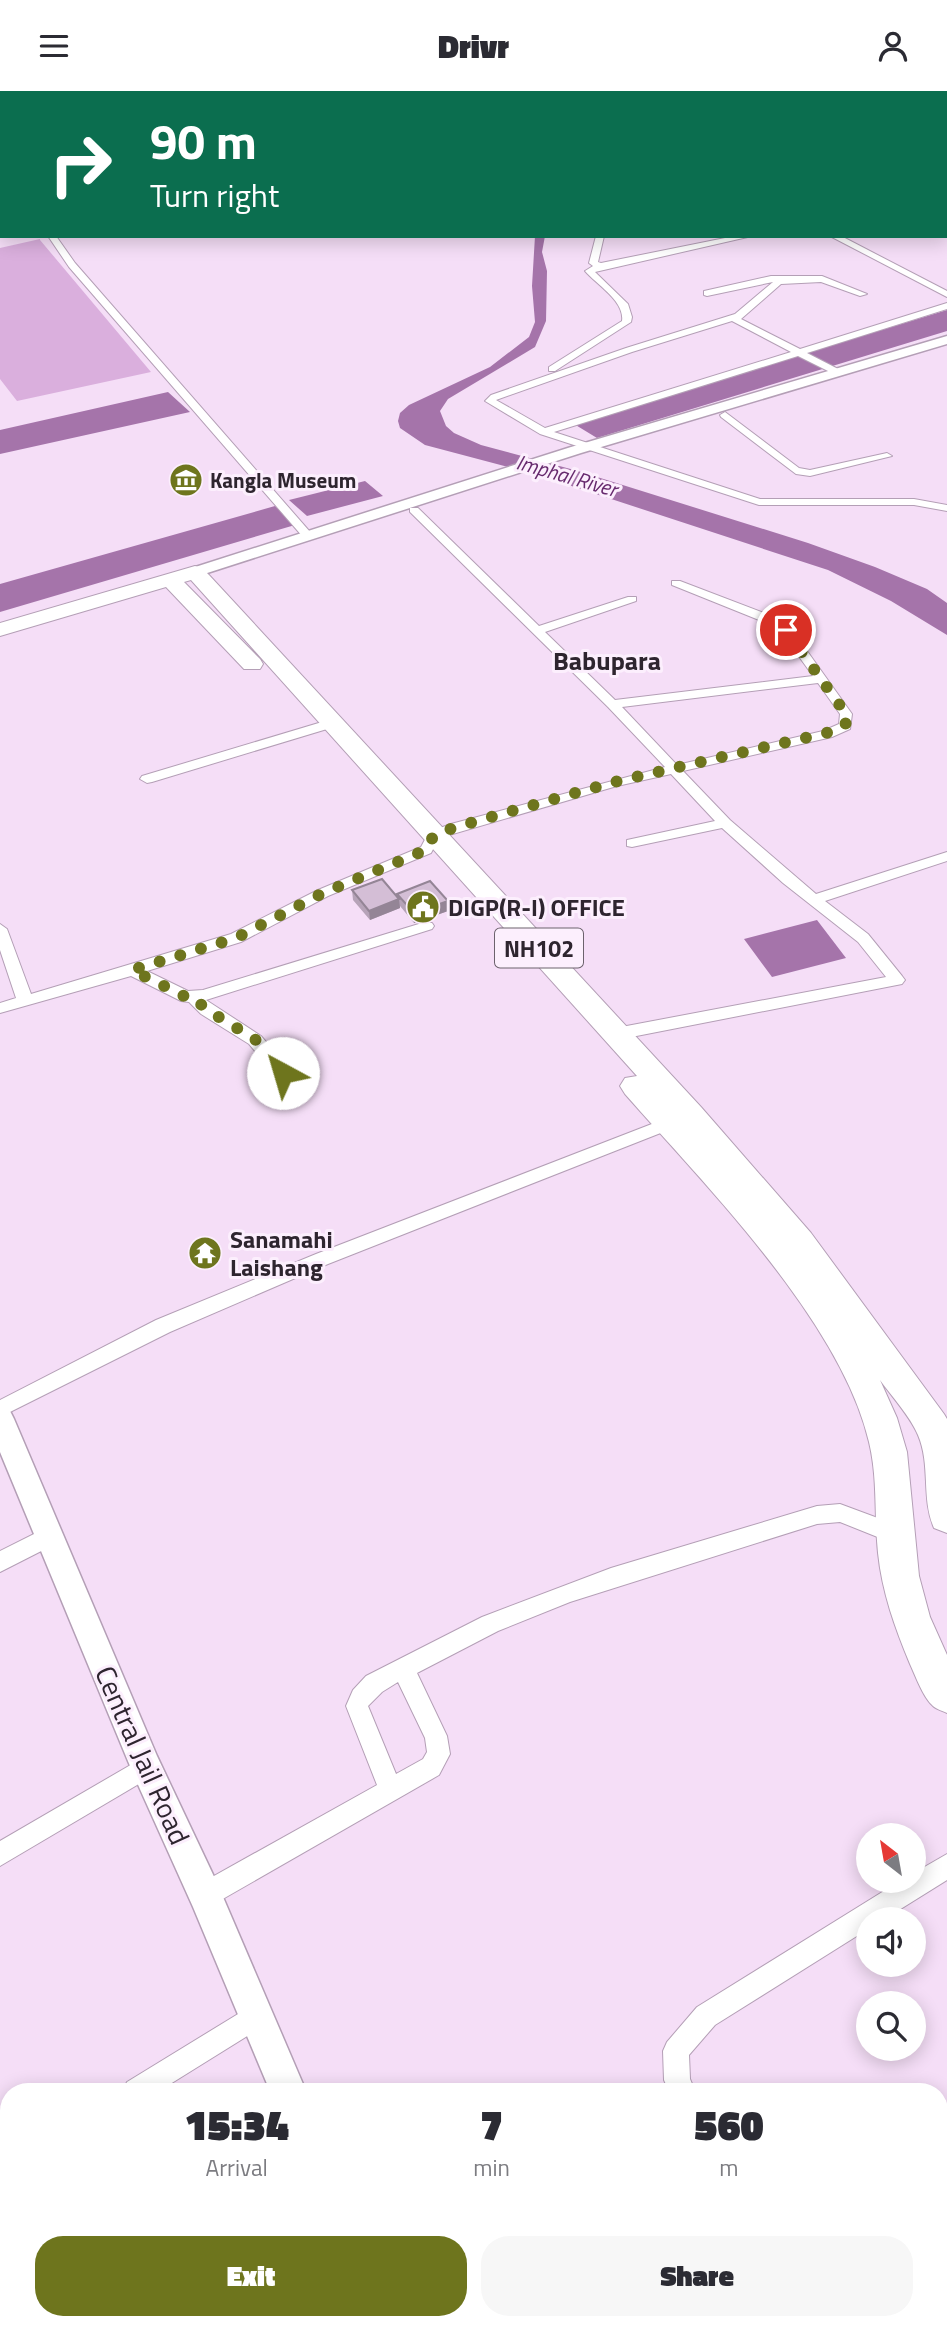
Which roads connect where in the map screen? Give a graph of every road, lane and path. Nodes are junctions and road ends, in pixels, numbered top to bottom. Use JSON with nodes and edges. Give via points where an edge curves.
{"nodes":[{"id":1,"x":53,"y":238,"type":"edge"},
{"id":2,"x":599,"y":238,"type":"edge"},
{"id":3,"x":738,"y":238,"type":"edge"},
{"id":4,"x":838,"y":238,"type":"edge"},
{"id":5,"x":600,"y":266,"type":"junction"},
{"id":6,"x":779,"y":281,"type":"junction"},
{"id":7,"x":863,"y":294,"type":"dead end"},
{"id":8,"x":947,"y":294,"type":"edge"},
{"id":9,"x":719,"y":301,"type":"dead end"},
{"id":10,"x":730,"y":306,"type":"dead end"},
{"id":11,"x":947,"y":306,"type":"edge"},
{"id":12,"x":738,"y":315,"type":"junction"},
{"id":13,"x":947,"y":340,"type":"edge"},
{"id":14,"x":947,"y":348,"type":"edge"},
{"id":15,"x":798,"y":351,"type":"junction"},
{"id":16,"x":834,"y":370,"type":"junction"},
{"id":17,"x":525,"y":386,"type":"junction"},
{"id":18,"x":725,"y":415,"type":"junction"},
{"id":19,"x":544,"y":432,"type":"junction"},
{"id":20,"x":587,"y":450,"type":"junction"},
{"id":21,"x":887,"y":456,"type":"dead end"},
{"id":22,"x":489,"y":482,"type":"junction"},
{"id":23,"x":945,"y":507,"type":"edge"},
{"id":24,"x":414,"y":510,"type":"junction"},
{"id":25,"x":307,"y":535,"type":"junction"},
{"id":26,"x":186,"y":579,"type":"junction"},
{"id":27,"x":676,"y":583,"type":"dead end"},
{"id":28,"x":632,"y":599,"type":"dead end"},
{"id":29,"x":0,"y":630,"type":"edge"},
{"id":30,"x":538,"y":630,"type":"junction"},
{"id":31,"x":0,"y":639,"type":"edge"},
{"id":32,"x":822,"y":679,"type":"junction"},
{"id":33,"x":612,"y":704,"type":"junction"},
{"id":34,"x":322,"y":726,"type":"junction"},
{"id":35,"x":675,"y":769,"type":"junction"},
{"id":36,"x":147,"y":779,"type":"dead end"},
{"id":37,"x":725,"y":823,"type":"junction"},
{"id":38,"x":430,"y":843,"type":"junction"},
{"id":39,"x":632,"y":843,"type":"dead end"},
{"id":40,"x":947,"y":856,"type":"edge"},
{"id":41,"x":813,"y":900,"type":"junction"},
{"id":42,"x":427,"y":926,"type":"dead end"},
{"id":43,"x":0,"y":929,"type":"edge"},
{"id":44,"x":132,"y":970,"type":"junction"},
{"id":45,"x":192,"y":996,"type":"junction"},
{"id":46,"x":25,"y":1000,"type":"junction"},
{"id":47,"x":0,"y":1008,"type":"edge"},
{"id":48,"x":616,"y":1034,"type":"junction"},
{"id":49,"x":283,"y":1073,"type":"dead end"},
{"id":50,"x":679,"y":1119,"type":"junction"},
{"id":51,"x":0,"y":1409,"type":"edge"},
{"id":52,"x":0,"y":1419,"type":"edge"},
{"id":53,"x":939,"y":1421,"type":"edge"},
{"id":54,"x":947,"y":1516,"type":"edge"},
{"id":55,"x":895,"y":1534,"type":"junction"},
{"id":56,"x":50,"y":1536,"type":"junction"},
{"id":57,"x":0,"y":1562,"type":"edge"},
{"id":58,"x":403,"y":1669,"type":"junction"},
{"id":59,"x":947,"y":1693,"type":"edge"},
{"id":60,"x":146,"y":1767,"type":"junction"},
{"id":61,"x":391,"y":1790,"type":"junction"},
{"id":62,"x":0,"y":1854,"type":"edge"},
{"id":63,"x":947,"y":1866,"type":"edge"},
{"id":64,"x":205,"y":1895,"type":"junction"},
{"id":65,"x":256,"y":2016,"type":"junction"},
{"id":66,"x":149,"y":2083,"type":"edge"},
{"id":67,"x":285,"y":2083,"type":"edge"},
{"id":68,"x":678,"y":2083,"type":"edge"}],
"edges":[{"from":1,"to":25,"type":"street"},
{"from":2,"to":5,"type":"street","via":[[593,263]]},
{"from":3,"to":5,"type":"street"},
{"from":4,"to":8,"type":"street"},
{"from":5,"to":17,"type":"street","via":[[589,271],[625,306],[626,322]]},
{"from":6,"to":7,"type":"street","via":[[822,279]]},
{"from":6,"to":9,"type":"street","via":[[706,294]]},
{"from":6,"to":12,"type":"street"},
{"from":10,"to":12,"type":"street"},
{"from":11,"to":15,"type":"street"},
{"from":12,"to":15,"type":"street"},
{"from":12,"to":17,"type":"street"},
{"from":13,"to":16,"type":"street"},
{"from":14,"to":18,"type":"street"},
{"from":15,"to":16,"type":"street"},
{"from":15,"to":19,"type":"street"},
{"from":16,"to":20,"type":"street"},
{"from":17,"to":19,"type":"street","via":[[490,401]]},
{"from":18,"to":20,"type":"street"},
{"from":18,"to":21,"type":"street","via":[[796,471],[810,473]]},
{"from":19,"to":20,"type":"street"},
{"from":20,"to":22,"type":"street"},
{"from":20,"to":23,"type":"street","via":[[759,502],[915,502]]},
{"from":22,"to":24,"type":"street"},
{"from":22,"to":25,"type":"street"},
{"from":24,"to":26,"type":"street"},
{"from":24,"to":30,"type":"street"},
{"from":25,"to":26,"type":"street"},
{"from":26,"to":29,"type":"highway"},
{"from":26,"to":31,"type":"highway"},
{"from":26,"to":34,"type":"highway","number":"NH102"},
{"from":27,"to":32,"type":"street","via":[[779,625]]},
{"from":28,"to":30,"type":"street"},
{"from":30,"to":33,"type":"street"},
{"from":32,"to":33,"type":"street"},
{"from":32,"to":35,"type":"street","via":[[846,714],[847,722],[839,730]]},
{"from":33,"to":35,"type":"street"},
{"from":34,"to":36,"type":"street"},
{"from":34,"to":38,"type":"highway","number":"NH102"},
{"from":35,"to":37,"type":"street"},
{"from":35,"to":38,"type":"street","via":[[496,814]]},
{"from":37,"to":39,"type":"street"},
{"from":37,"to":41,"type":"street"},
{"from":38,"to":44,"type":"street","via":[[236,938]]},
{"from":38,"to":48,"type":"highway","number":"NH102"},
{"from":38,"to":50,"type":"highway","number":"NH102"},
{"from":40,"to":41,"type":"street"},
{"from":41,"to":48,"type":"street","via":[[863,938],[897,980]]},
{"from":42,"to":45,"type":"street"},
{"from":43,"to":46,"type":"street"},
{"from":44,"to":45,"type":"street"},
{"from":44,"to":46,"type":"street"},
{"from":45,"to":49,"type":"street","via":[[255,1039]]},
{"from":46,"to":47,"type":"street"},
{"from":48,"to":50,"type":"highway","number":"NH102"},
{"from":50,"to":51,"type":"street","via":[[163,1326]]},
{"from":50,"to":53,"type":"highway","number":"NH102","via":[[815,1262]]},
{"from":50,"to":55,"type":"highway","number":"NH102","via":[[849,1353],[876,1409],[886,1443],[895,1497]]},
{"from":52,"to":56,"type":"street","name":"Central Jail Road"},
{"from":53,"to":54,"type":"highway","number":"NH102"},
{"from":55,"to":58,"type":"street","via":[[840,1513],[817,1515],[638,1569],[542,1604]]},
{"from":55,"to":59,"type":"highway","number":"NH102","via":[[906,1608],[927,1662]]},
{"from":56,"to":57,"type":"street"},
{"from":56,"to":60,"type":"street","name":"Central Jail Road"},
{"from":58,"to":61,"type":"street","via":[[368,1688],[357,1706]]},
{"from":58,"to":61,"type":"street","via":[[436,1736],[439,1754],[431,1767]]},
{"from":60,"to":62,"type":"street"},
{"from":60,"to":64,"type":"street","name":"Central Jail Road"},
{"from":61,"to":64,"type":"street"},
{"from":63,"to":68,"type":"street","via":[[706,2017],[676,2051]]},
{"from":64,"to":65,"type":"street","name":"Central Jail Road"},
{"from":65,"to":66,"type":"street"},
{"from":65,"to":67,"type":"street","name":"Central Jail Road"}]}
